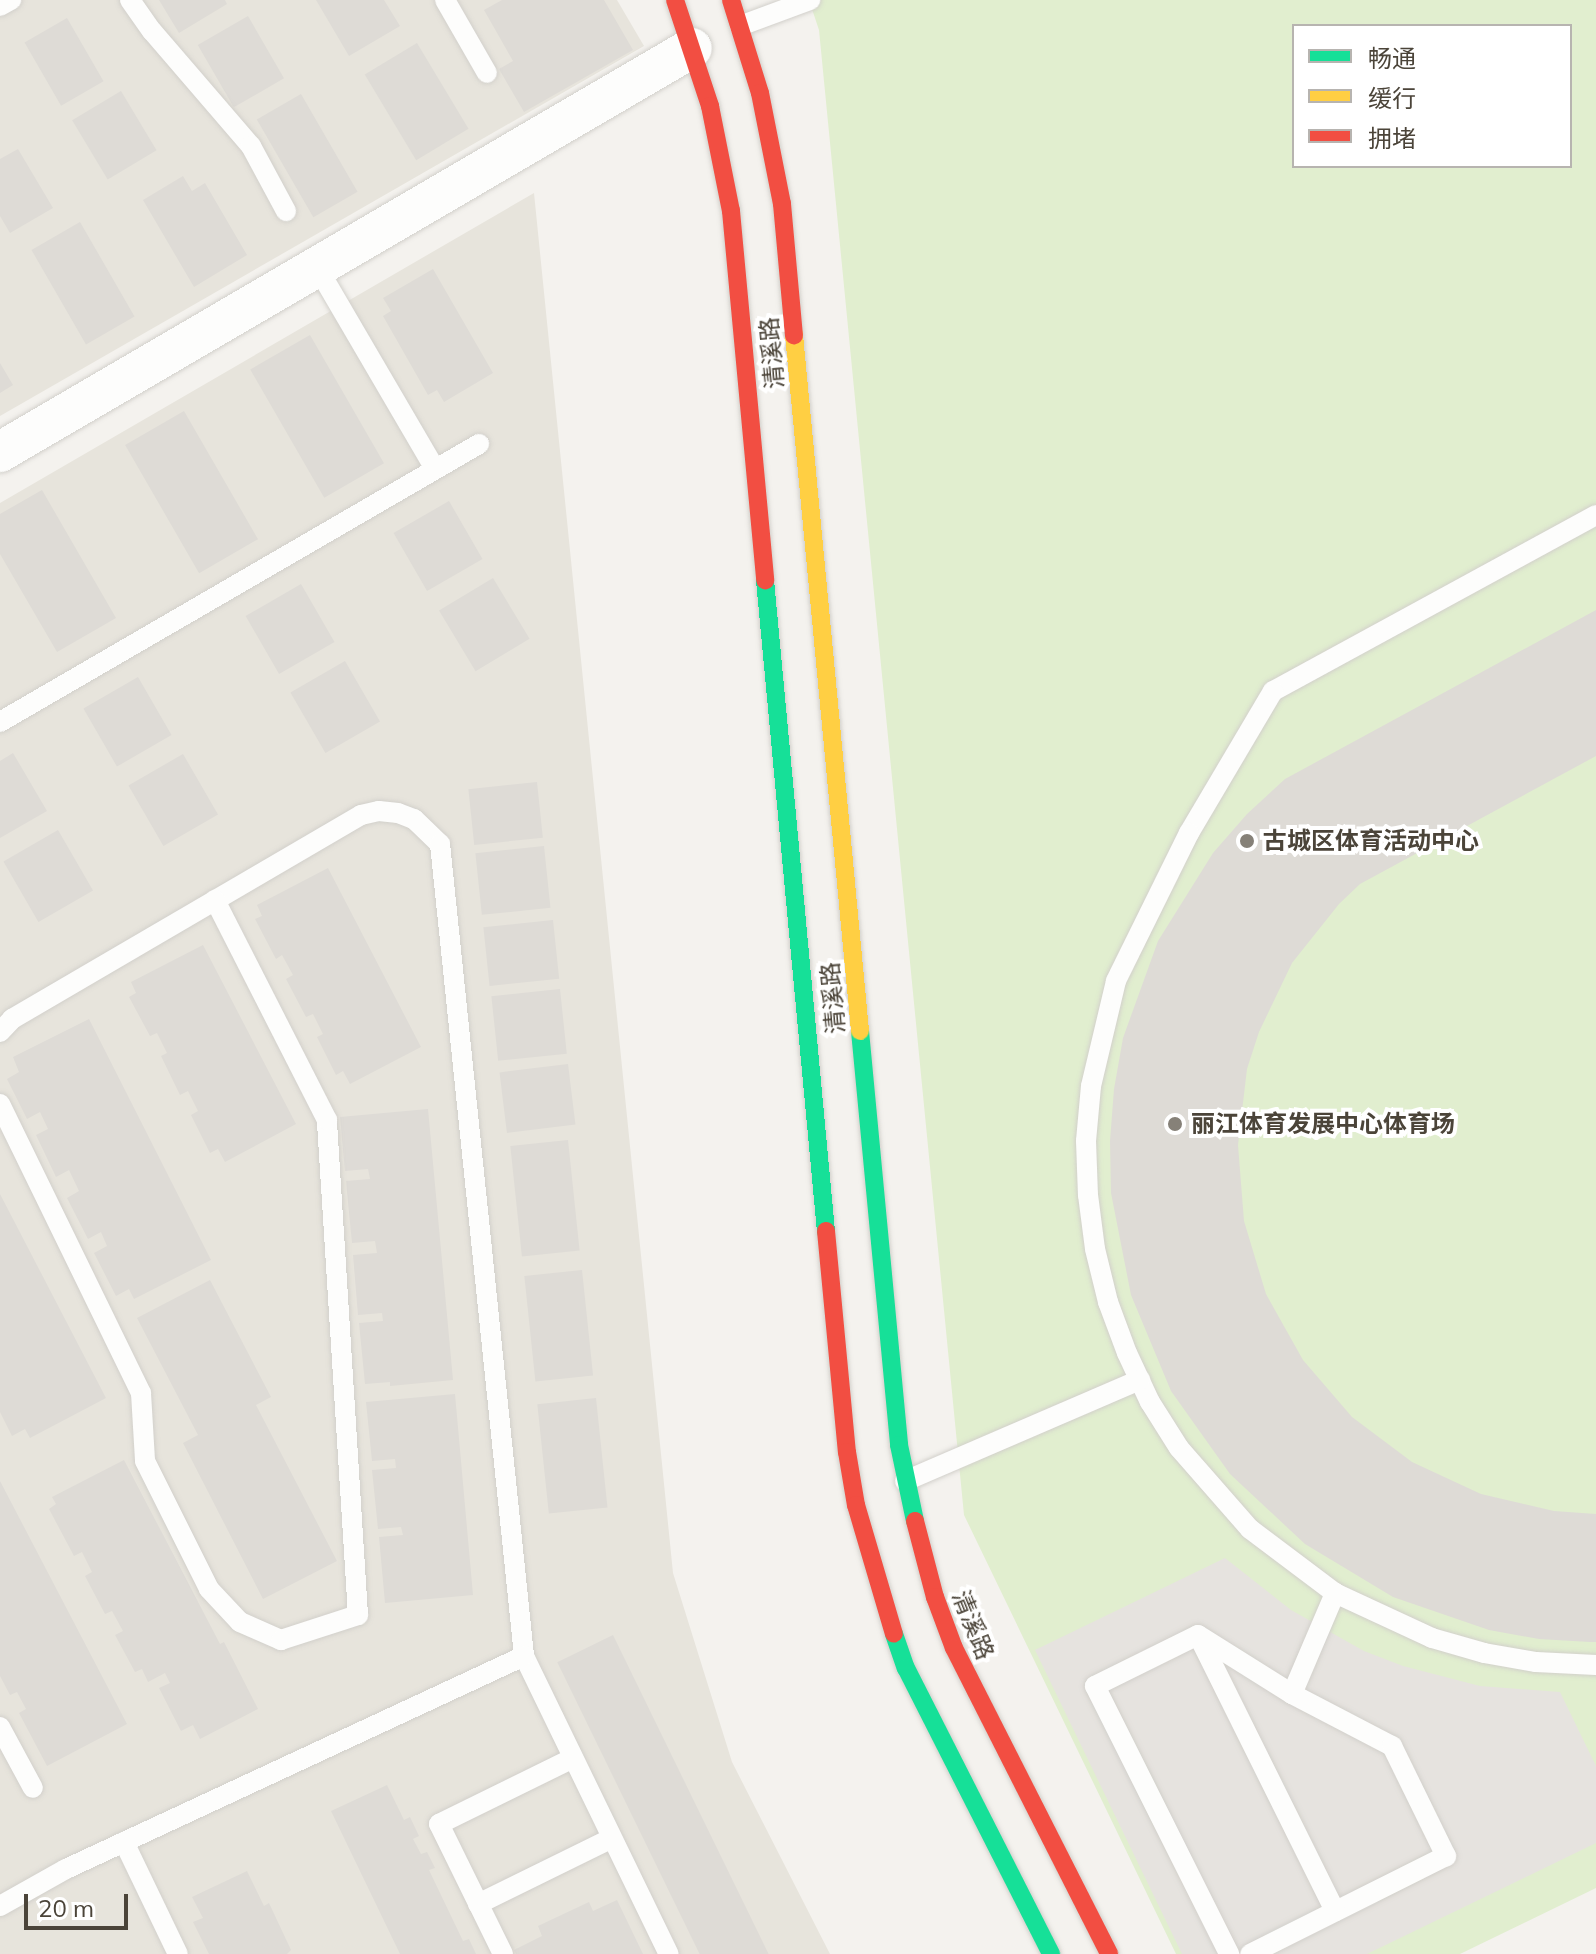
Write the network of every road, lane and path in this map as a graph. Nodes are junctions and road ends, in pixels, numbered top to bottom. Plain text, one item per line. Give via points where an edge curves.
1 (11, 0) edge
2 (130, 0) edge
3 (445, 0) edge
4 (675, 0) edge
5 (731, 0) edge
6 (810, 0) edge
7 (0, 6) edge
8 (740, 26) junction
9 (692, 48) junction
10 (487, 73) dead end
11 (286, 211) dead end
12 (317, 267) junction
13 (479, 444) dead end
14 (0, 452) edge
15 (435, 469) junction
16 (1596, 515) edge
17 (0, 722) edge
18 (215, 900) junction
19 (0, 1032) edge
20 (0, 1104) edge
21 (1140, 1380) junction
22 (905, 1481) junction
23 (1335, 1593) junction
24 (1198, 1635) junction
25 (524, 1656) junction
26 (1596, 1665) edge
27 (1292, 1694) junction
28 (0, 1727) edge
29 (573, 1758) junction
30 (33, 1788) dead end
31 (612, 1838) junction
32 (124, 1842) junction
33 (478, 1904) junction
34 (0, 1906) edge
35 (1335, 1911) junction
36 (178, 1954) edge
37 (503, 1954) edge
38 (669, 1954) edge
39 (1051, 1954) edge
40 (1109, 1954) edge
41 (1229, 1954) edge
42 (1250, 1954) edge

1 - 7 lane
2 - 11 lane via 251,146
3 - 10 lane
4 - 9 street, 清溪路
5 - 8 street, 清溪路
6 - 8 lane
8 - 22 street, 清溪路 via 760,93 782,204
9 - 12 street
9 - 39 street, 清溪路 via 710,106 731,211 856,1505 906,1668
12 - 14 street
12 - 15 lane
13 - 15 lane
15 - 17 lane
16 - 21 lane via 1273,691 1189,833 1116,981 1091,1086 1086,1141 1095,1249 1108,1302
18 - 19 lane via 12,1019
18 - 20 lane via 327,1120 358,1615 281,1640 240,1622 209,1589 145,1461 141,1393
18 - 25 lane via 361,815 398,813 422,825 440,844
21 - 22 lane
21 - 23 lane via 1179,1448 1212,1490 1250,1529
22 - 40 street, 清溪路 via 954,1648
23 - 26 lane via 1420,1633 1484,1653
23 - 27 lane
24 - 27 lane
24 - 35 lane
24 - 41 lane via 1095,1686
25 - 29 lane
25 - 32 lane
27 - 35 lane via 1392,1746 1446,1856
28 - 30 lane
29 - 31 lane
29 - 33 lane via 439,1824
31 - 33 lane
31 - 38 lane
32 - 34 lane
32 - 36 lane
33 - 37 lane
35 - 42 lane

